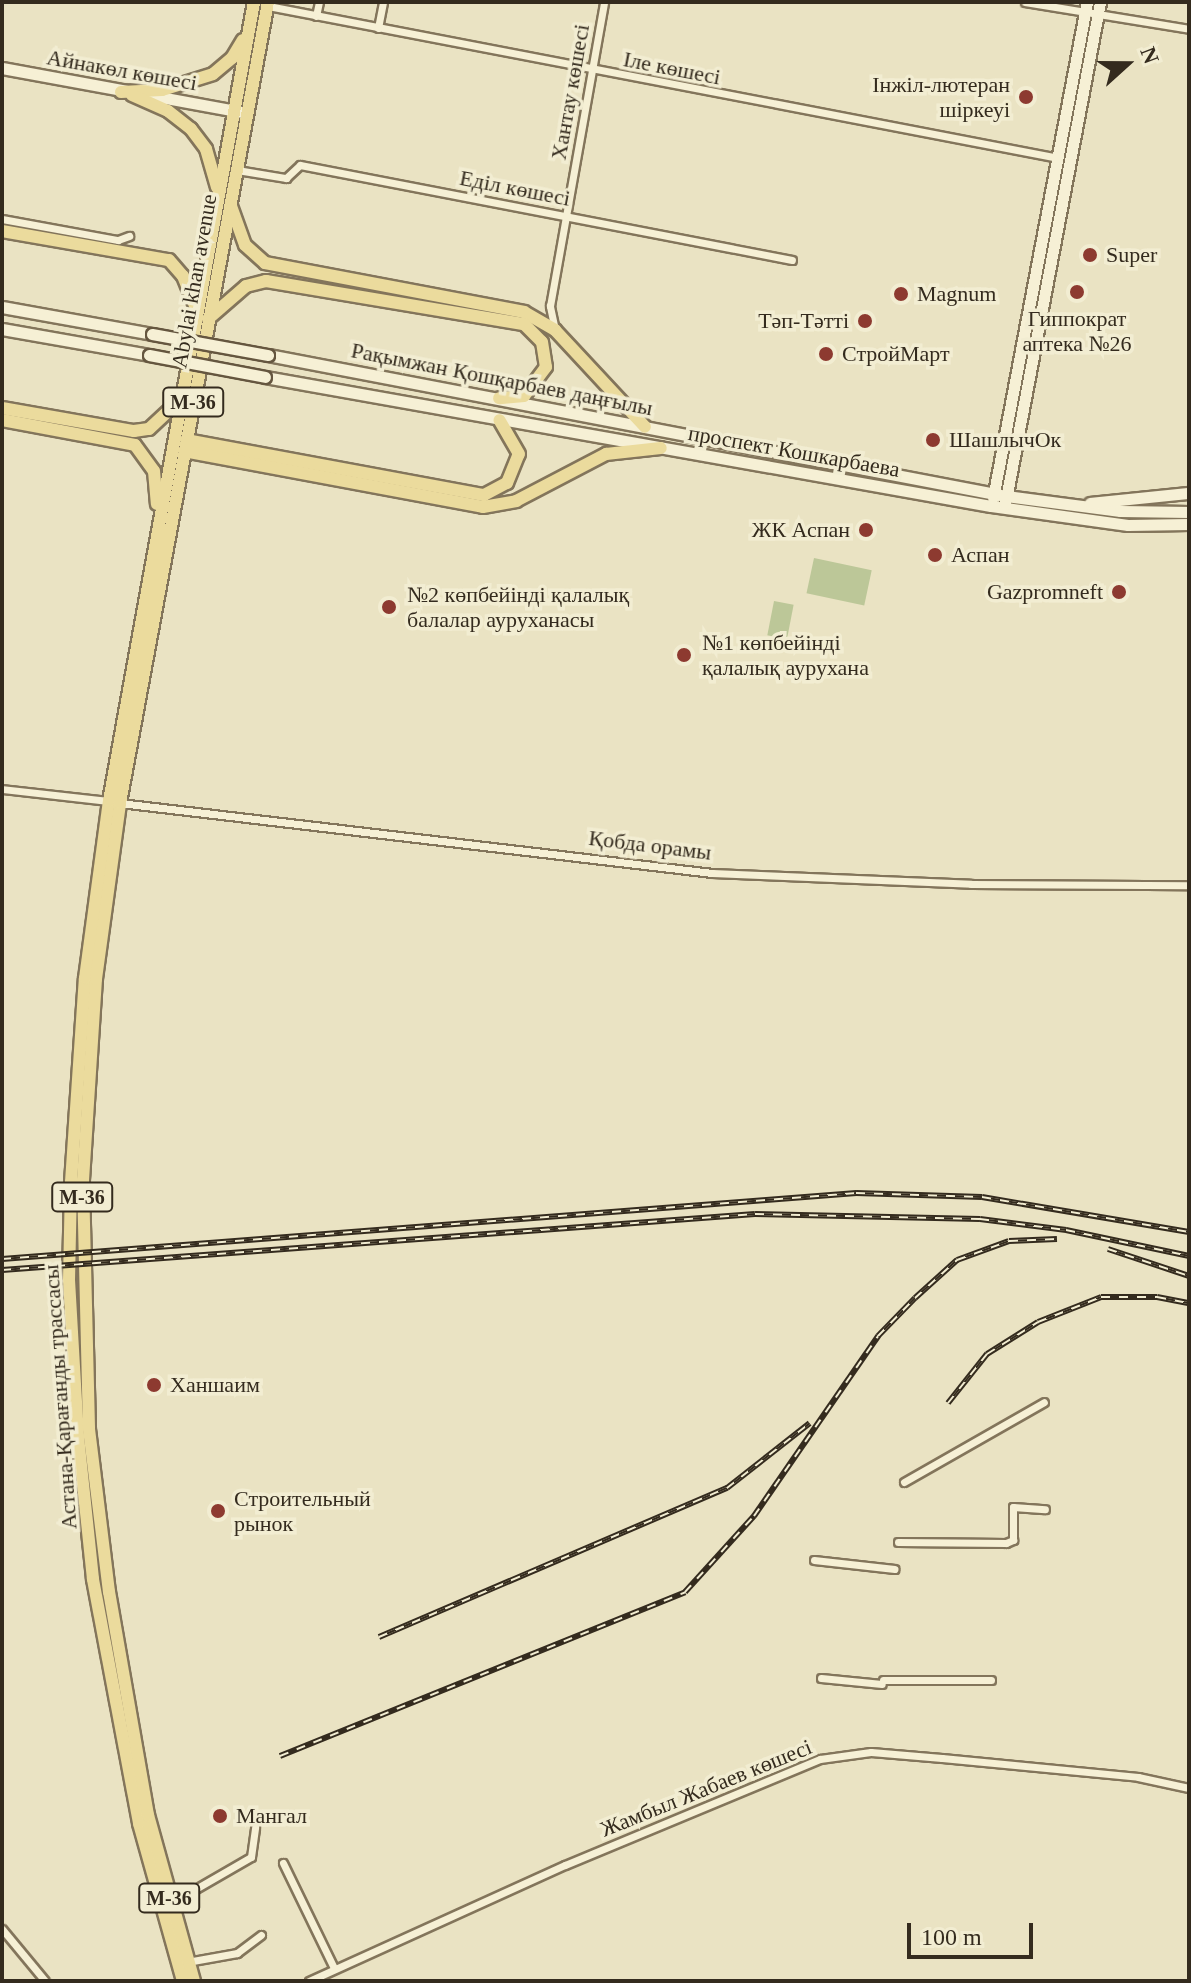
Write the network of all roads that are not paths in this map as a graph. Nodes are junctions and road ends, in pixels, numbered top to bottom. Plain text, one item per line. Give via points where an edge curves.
1 (254, 2) edge
2 (319, 2) edge
3 (383, 2) edge
4 (604, 2) edge
5 (1025, 2) edge
6 (268, 4) edge
7 (1093, 7) edge
8 (316, 16) junction
9 (249, 26) junction
10 (378, 28) junction
11 (1189, 29) edge
12 (2, 68) edge
13 (592, 71) junction
14 (121, 92) junction
15 (240, 112) junction
16 (1064, 159) junction
17 (235, 170) junction
18 (224, 197) junction
19 (566, 217) junction
20 (2, 219) edge
21 (2, 231) edge
22 (129, 236) dead end
23 (792, 260) dead end
24 (2, 307) edge
25 (203, 316) junction
26 (2, 329) edge
27 (555, 330) junction
28 (185, 384) junction
29 (499, 398) junction
30 (2, 408) edge
31 (2, 420) edge
32 (499, 420) junction
33 (645, 427) junction
34 (542, 428) joint
35 (185, 446) junction
36 (661, 448) junction
37 (1189, 493) edge
38 (999, 501) junction
39 (1079, 506) junction
40 (1189, 512) edge
41 (159, 517) junction
42 (1189, 524) edge
43 (2, 789) edge
44 (114, 802) junction
45 (1189, 885) edge
46 (1044, 1402) dead end
47 (904, 1482) dead end
48 (1045, 1509) dead end
49 (898, 1542) dead end
50 (814, 1560) dead end
51 (894, 1569) dead end
52 (821, 1678) dead end
53 (991, 1680) dead end
54 (1189, 1788) edge
55 (255, 1827) dead end
56 (283, 1863) dead end
57 (168, 1895) junction
58 (2, 1929) edge
59 (261, 1935) dead end
60 (182, 1962) junction
61 (334, 1968) junction
62 (315, 1980) edge
63 (45, 1981) edge
64 (175, 1981) edge
65 (183, 1981) edge
66 (194, 1981) edge

1 - 9 main road, Abylai khan avenue / M-36
2 - 8 street
3 - 10 street
4 - 13 street, Хантау көшесі
5 - 7 street
6 - 8 street, Іле көшесі
6 - 15 main road, Abylai khan avenue / M-36
7 - 11 street
7 - 16 main road
8 - 10 street, Іле көшесі
9 - 14 main road via 232,58 213,74 162,90
9 - 15 main road, Abylai khan avenue / M-36
10 - 13 street, Іле көшесі
12 - 14 main road, Айнакөл көшесі
13 - 16 street, Іле көшесі
13 - 19 street, Хантау көшесі
14 - 15 main road, Айнакөл көшесі
14 - 18 main road via 157,105 191,129 206,149
15 - 17 main road, Abylai khan avenue / M-36
15 - 18 main road, Abylai khan avenue / M-36
16 - 38 main road
17 - 18 main road, Abylai khan avenue / M-36
17 - 19 street, Еділ көшесі via 286,178 300,165
18 - 25 main road, Abylai khan avenue / M-36
18 - 27 main road via 245,245 265,263 524,312
19 - 23 street, Еділ көшесі
19 - 27 street, Хантау көшесі via 550,306
20 - 22 street via 118,240
21 - 25 main road via 169,260
24 - 29 main road, Рақымжан Қошқарбаев даңғылы, bridge
25 - 28 main road, Abylai khan avenue / M-36
25 - 29 main road via 246,286 266,281 524,324 542,342 546,367 524,396
25 - 35 main road, Abylai khan avenue / M-36
26 - 32 main road, Рақымжан Қошқарбаев даңғылы, bridge
27 - 33 main road
28 - 30 main road via 170,414 149,429
28 - 41 main road, Abylai khan avenue / M-36
29 - 33 main road, Рақымжан Қошқарбаев даңғылы
31 - 41 main road via 135,445 154,471
32 - 34 main road, Рақымжан Қошқарбаев даңғылы
32 - 35 main road via 519,454 507,483 484,495
33 - 38 main road, Рақымжан Қошқарбаев даңғылы
34 - 36 main road, проспект Кошкарбаева
35 - 36 main road via 483,507 516,501 606,454
35 - 44 main road, Abylai khan avenue / M-36
36 - 38 main road, проспект Кошкарбаева
37 - 39 main road
38 - 39 main road, Рақымжан Қошқарбаев даңғылы
38 - 42 main road, Рақымжан Қошқарбаев даңғылы via 1128,525
39 - 40 main road, Рақымжан Қошқарбаев даңғылы
41 - 44 main road, Abylai khan avenue / M-36
43 - 44 street, Қобда орамы
44 - 45 street, Қобда орамы via 712,873 971,884
44 - 57 main road, Астана-Қарағанды трассасы / M-36 via 86,1091 82,1278 89,1428 109,1592 145,1803
44 - 60 main road, Астана-Қарағанды трассасы / M-36 via 85,978 71,1182 69,1280 77,1421 93,1579 128,1772
46 - 47 street
48 - 49 street via 1013,1507 1013,1540 1006,1543
50 - 51 street
52 - 53 street
54 - 61 street, Жамбыл Жабаев көшесі via 1138,1777 871,1752 820,1759
55 - 57 street via 251,1857 192,1891
56 - 61 street
57 - 60 main road, Астана-Қарағанды трассасы / M-36
58 - 63 street
59 - 60 street via 237,1953
60 - 64 main road
60 - 65 main road, Астана-Қарағанды трассасы / M-36
60 - 66 main road, Астана-Қарағанды трассасы / M-36
61 - 62 street, Жамбыл Жабаев көшесі

